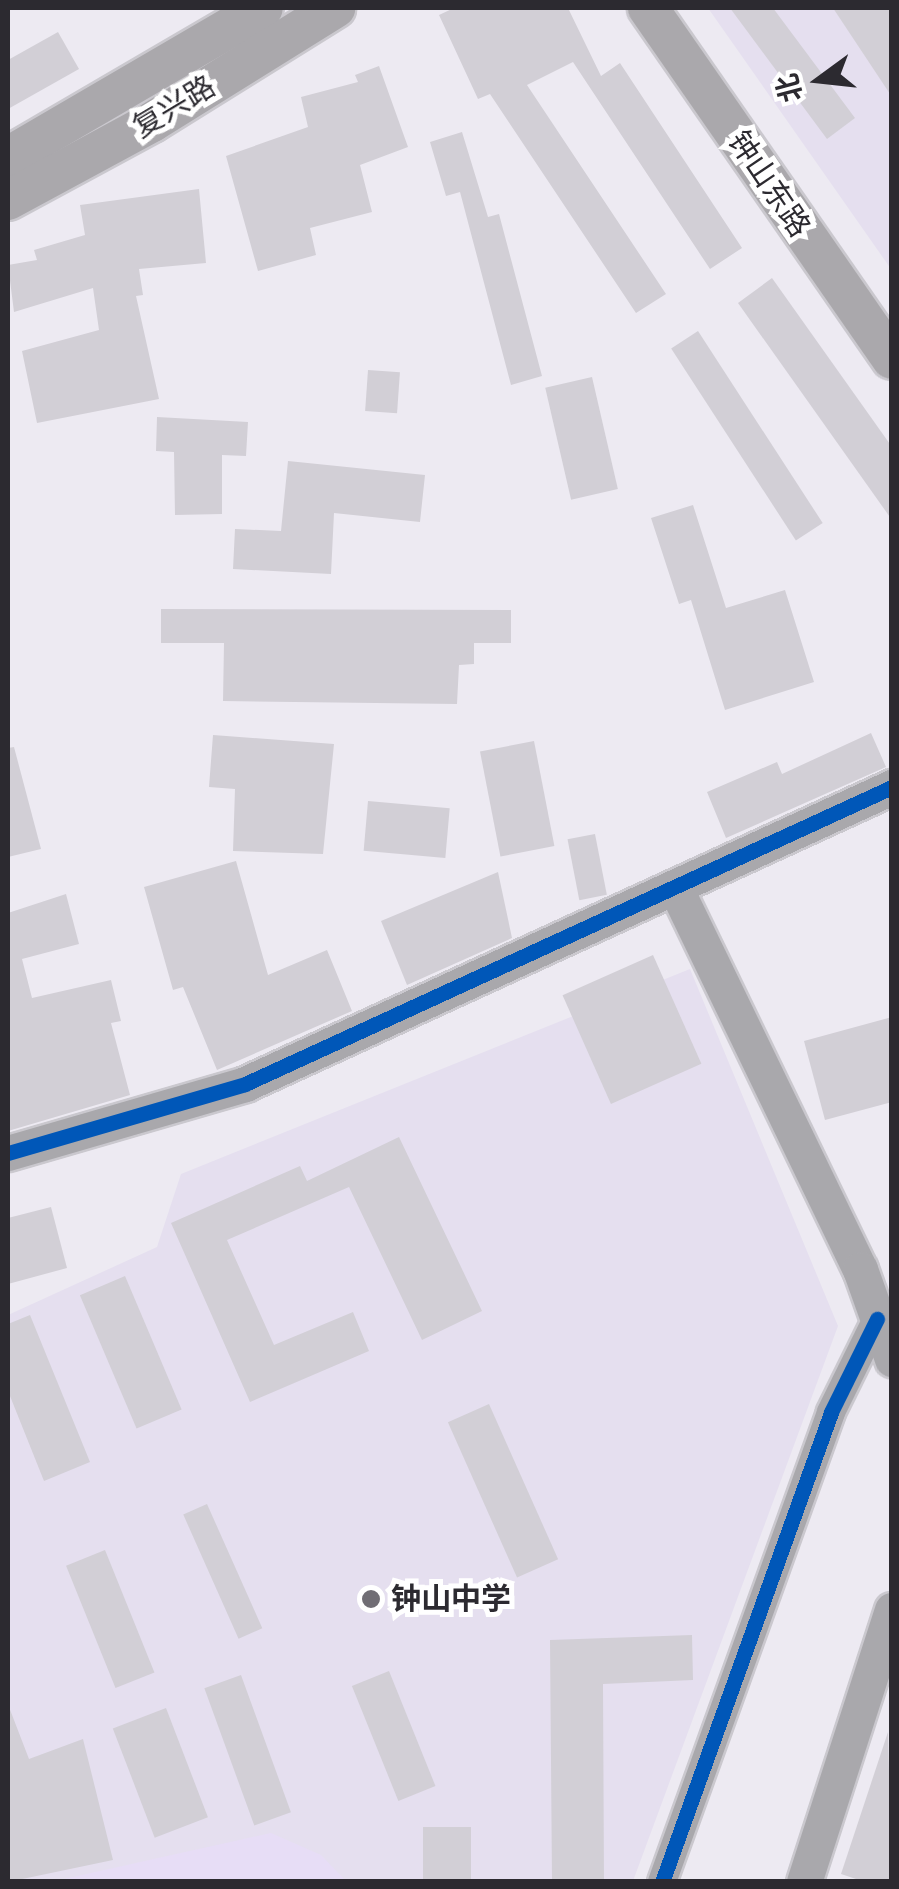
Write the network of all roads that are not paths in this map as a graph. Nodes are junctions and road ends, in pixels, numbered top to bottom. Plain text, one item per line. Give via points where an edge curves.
1 (262, 8) edge
2 (336, 8) edge
3 (648, 8) edge
4 (676, 8) edge
5 (8, 157) edge
6 (8, 200) edge
7 (892, 322) edge
8 (892, 360) edge
9 (892, 787) edge
10 (675, 886) junction
11 (8, 1153) edge
12 (877, 1320) junction
13 (892, 1359) edge
14 (892, 1610) edge
15 (662, 1882) edge
16 (804, 1882) edge

1 - 5 main road, 复兴路
2 - 6 main road, 复兴路 via 152,122
3 - 8 main road, 钟山东路
4 - 7 main road, 钟山东路
9 - 10 street
10 - 11 street via 245,1084
10 - 12 street via 860,1269
12 - 13 street
12 - 15 street via 831,1412
14 - 16 street

